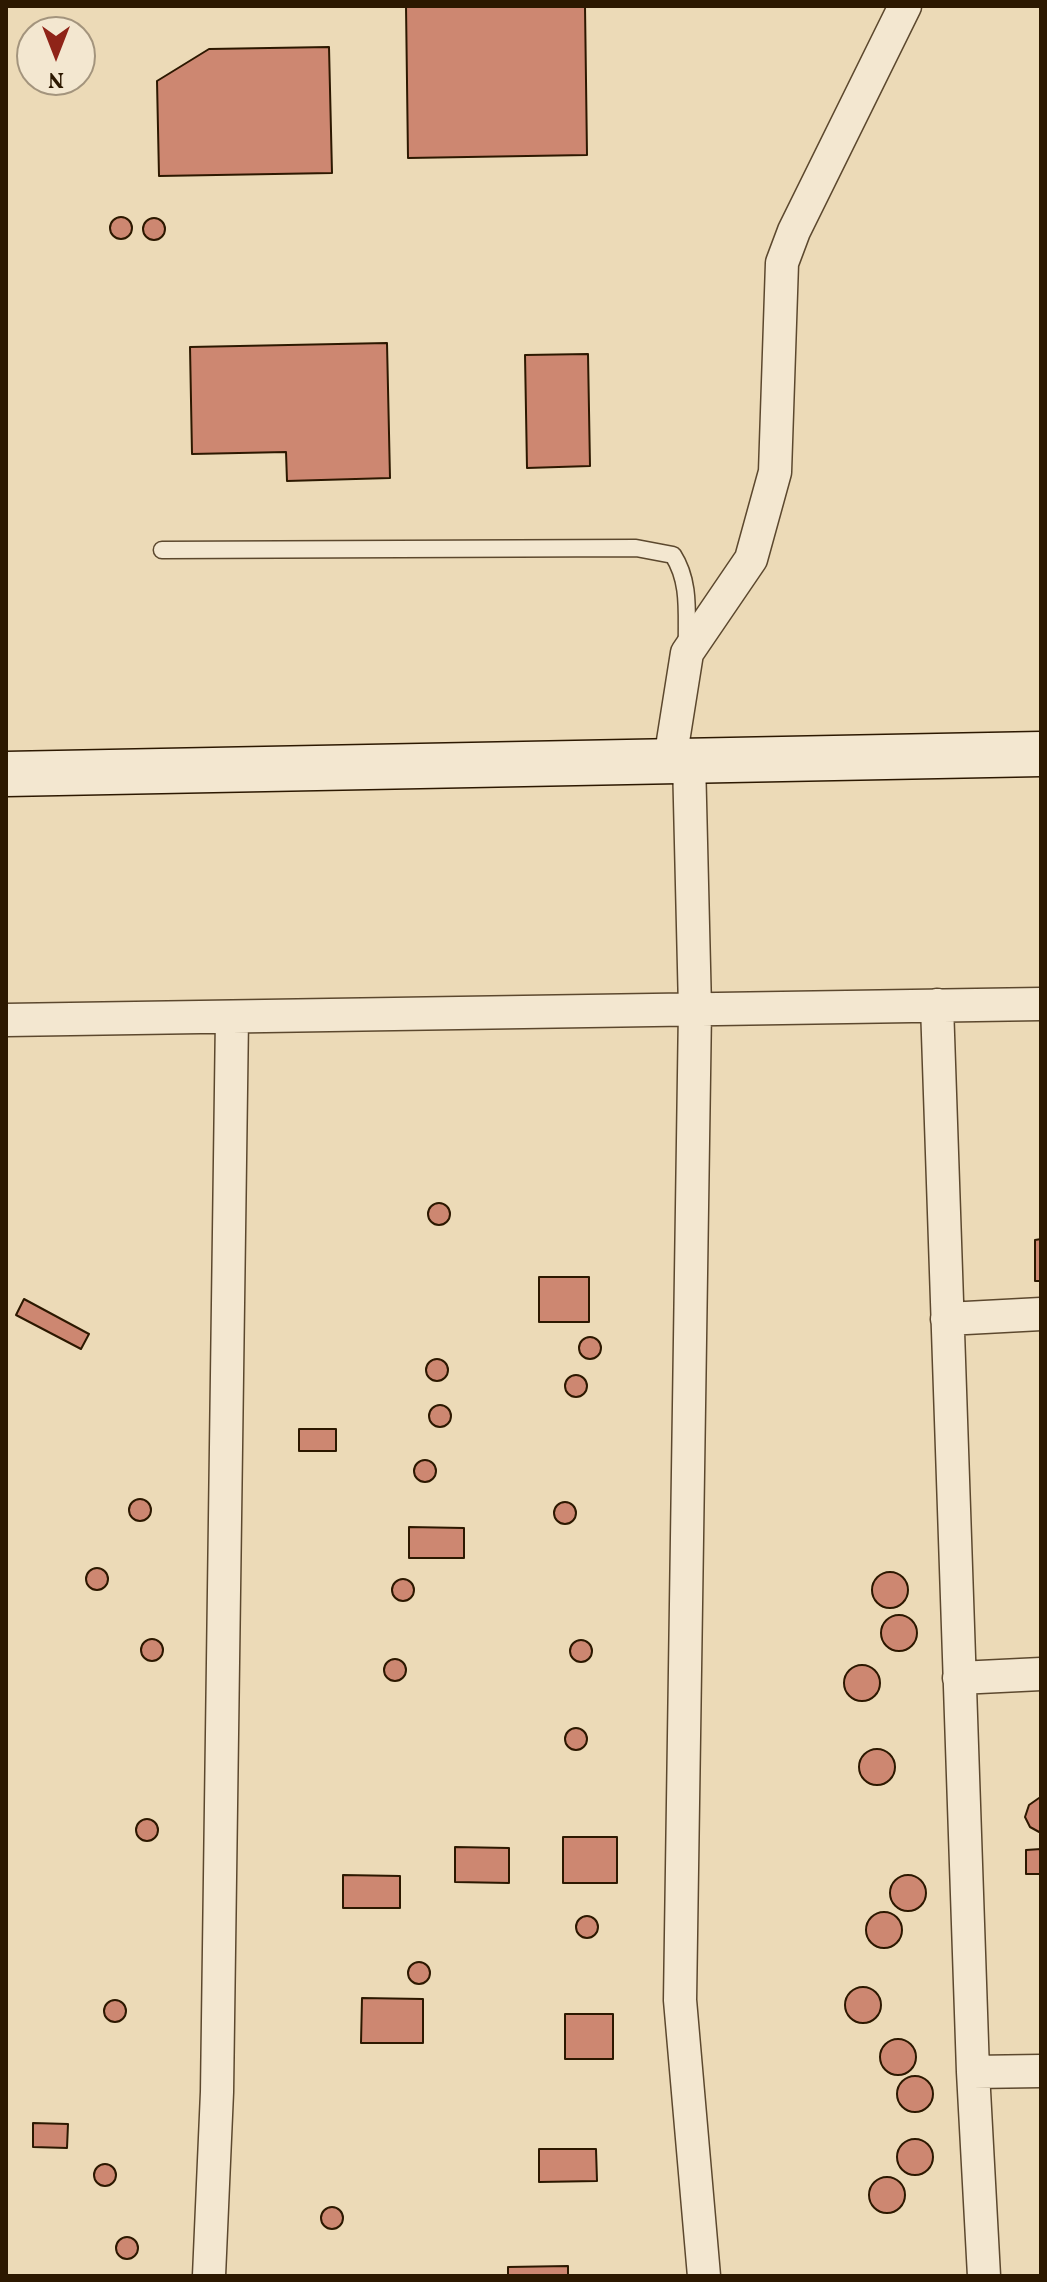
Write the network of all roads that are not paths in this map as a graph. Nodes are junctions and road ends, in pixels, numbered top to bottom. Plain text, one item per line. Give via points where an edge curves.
1 (905, 6) edge
2 (162, 550) dead end
3 (687, 653) junction
4 (1041, 754) edge
5 (680, 760) junction
6 (6, 774) edge
7 (1041, 1004) edge
8 (937, 1005) junction
9 (695, 1009) junction
10 (232, 1017) junction
11 (6, 1020) edge
12 (1041, 1314) edge
13 (947, 1319) junction
14 (1041, 1674) edge
15 (959, 1678) junction
16 (1041, 2071) edge
17 (973, 2072) junction
18 (209, 2276) edge
19 (704, 2276) edge
20 (984, 2276) edge

1 - 3 street via 782,263 775,472 751,559
2 - 3 lane via 636,548 673,555 686,586
3 - 5 street
4 - 5 main road
5 - 6 main road
5 - 9 street
7 - 8 street
8 - 9 street
8 - 13 street
9 - 10 street
9 - 19 street via 680,2000
10 - 11 street
10 - 18 street via 217,2092
12 - 13 street
13 - 15 street
14 - 15 street
15 - 17 street
16 - 17 street
17 - 20 street

